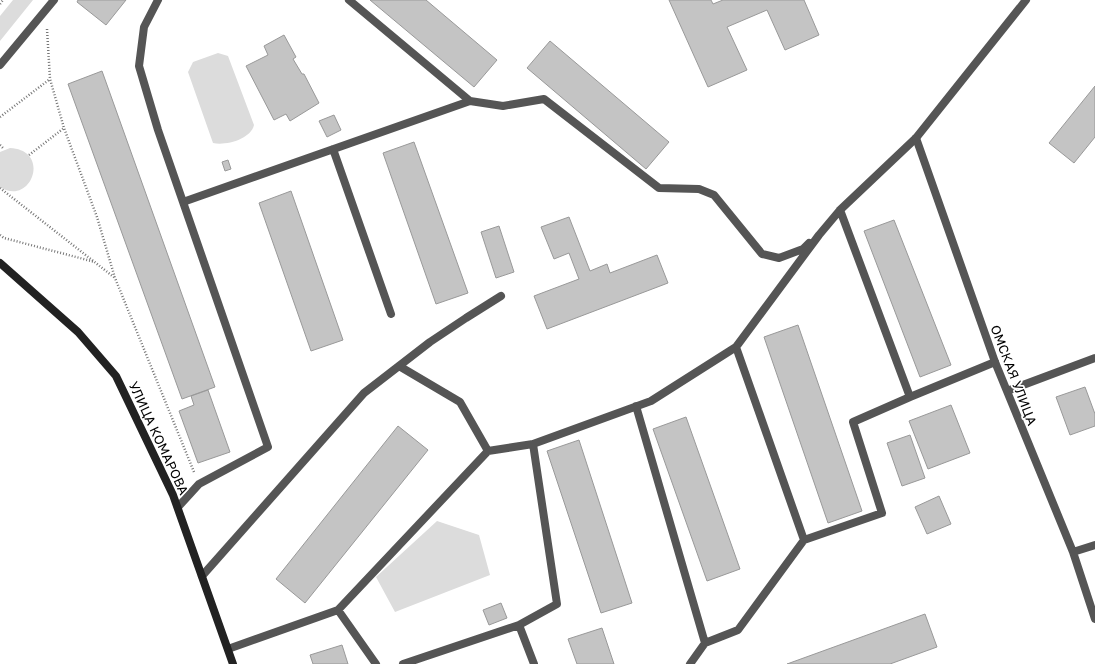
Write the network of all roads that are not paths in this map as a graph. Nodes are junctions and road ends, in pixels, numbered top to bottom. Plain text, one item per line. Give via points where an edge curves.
1 (54, 0) edge
2 (158, 0) edge
3 (349, 0) edge
4 (1025, 1) edge
5 (0, 65) edge
6 (470, 101) junction
7 (916, 138) junction
8 (333, 149) junction
9 (183, 202) junction
10 (840, 210) junction
11 (819, 235) junction
12 (0, 263) edge
13 (502, 296) dead end
14 (391, 314) dead end
15 (736, 347) junction
16 (1095, 358) edge
17 (995, 362) junction
18 (399, 366) junction
19 (1007, 391) junction
20 (910, 397) junction
21 (636, 406) junction
22 (533, 444) junction
23 (488, 451) junction
24 (178, 508) junction
25 (804, 540) junction
26 (1095, 545) edge
27 (1073, 552) junction
28 (202, 576) junction
29 (338, 610) junction
30 (1095, 619) edge
31 (519, 625) junction
32 (705, 643) junction
33 (228, 649) junction
34 (233, 664) edge
35 (376, 664) edge
36 (403, 664) edge
37 (534, 664) edge
38 (690, 664) edge

1 - 5 street
2 - 9 street via 144,27 139,66
3 - 6 street
4 - 7 street
6 - 8 street
6 - 11 street via 503,106 544,99 659,188 699,190 714,195 762,254 779,258 803,249
7 - 10 street
7 - 17 street, ОМСКАЯ УЛИЦА
8 - 9 street
8 - 14 street
9 - 24 street via 268,446 199,484
10 - 11 street
10 - 20 street
11 - 15 street
12 - 24 main road, УЛИЦА КОМАРОВА via 78,332 116,376
13 - 18 street via 466,318
15 - 21 street
15 - 25 street
16 - 19 street
17 - 19 street, ОМСКАЯ УЛИЦА
17 - 20 street
18 - 23 street via 460,402
18 - 28 street via 364,393
19 - 27 street, ОМСКАЯ УЛИЦА
20 - 25 street via 853,422 882,513
21 - 22 street
21 - 32 street
22 - 23 street
22 - 31 street via 557,604
23 - 29 street
24 - 28 main road, УЛИЦА КОМАРОВА
25 - 32 street via 738,630
26 - 27 street
27 - 30 street, ОМСКАЯ УЛИЦА
28 - 33 main road, УЛИЦА КОМАРОВА
29 - 33 street
29 - 35 street
31 - 36 street
31 - 37 street
32 - 38 street
33 - 34 main road, УЛИЦА КОМАРОВА

